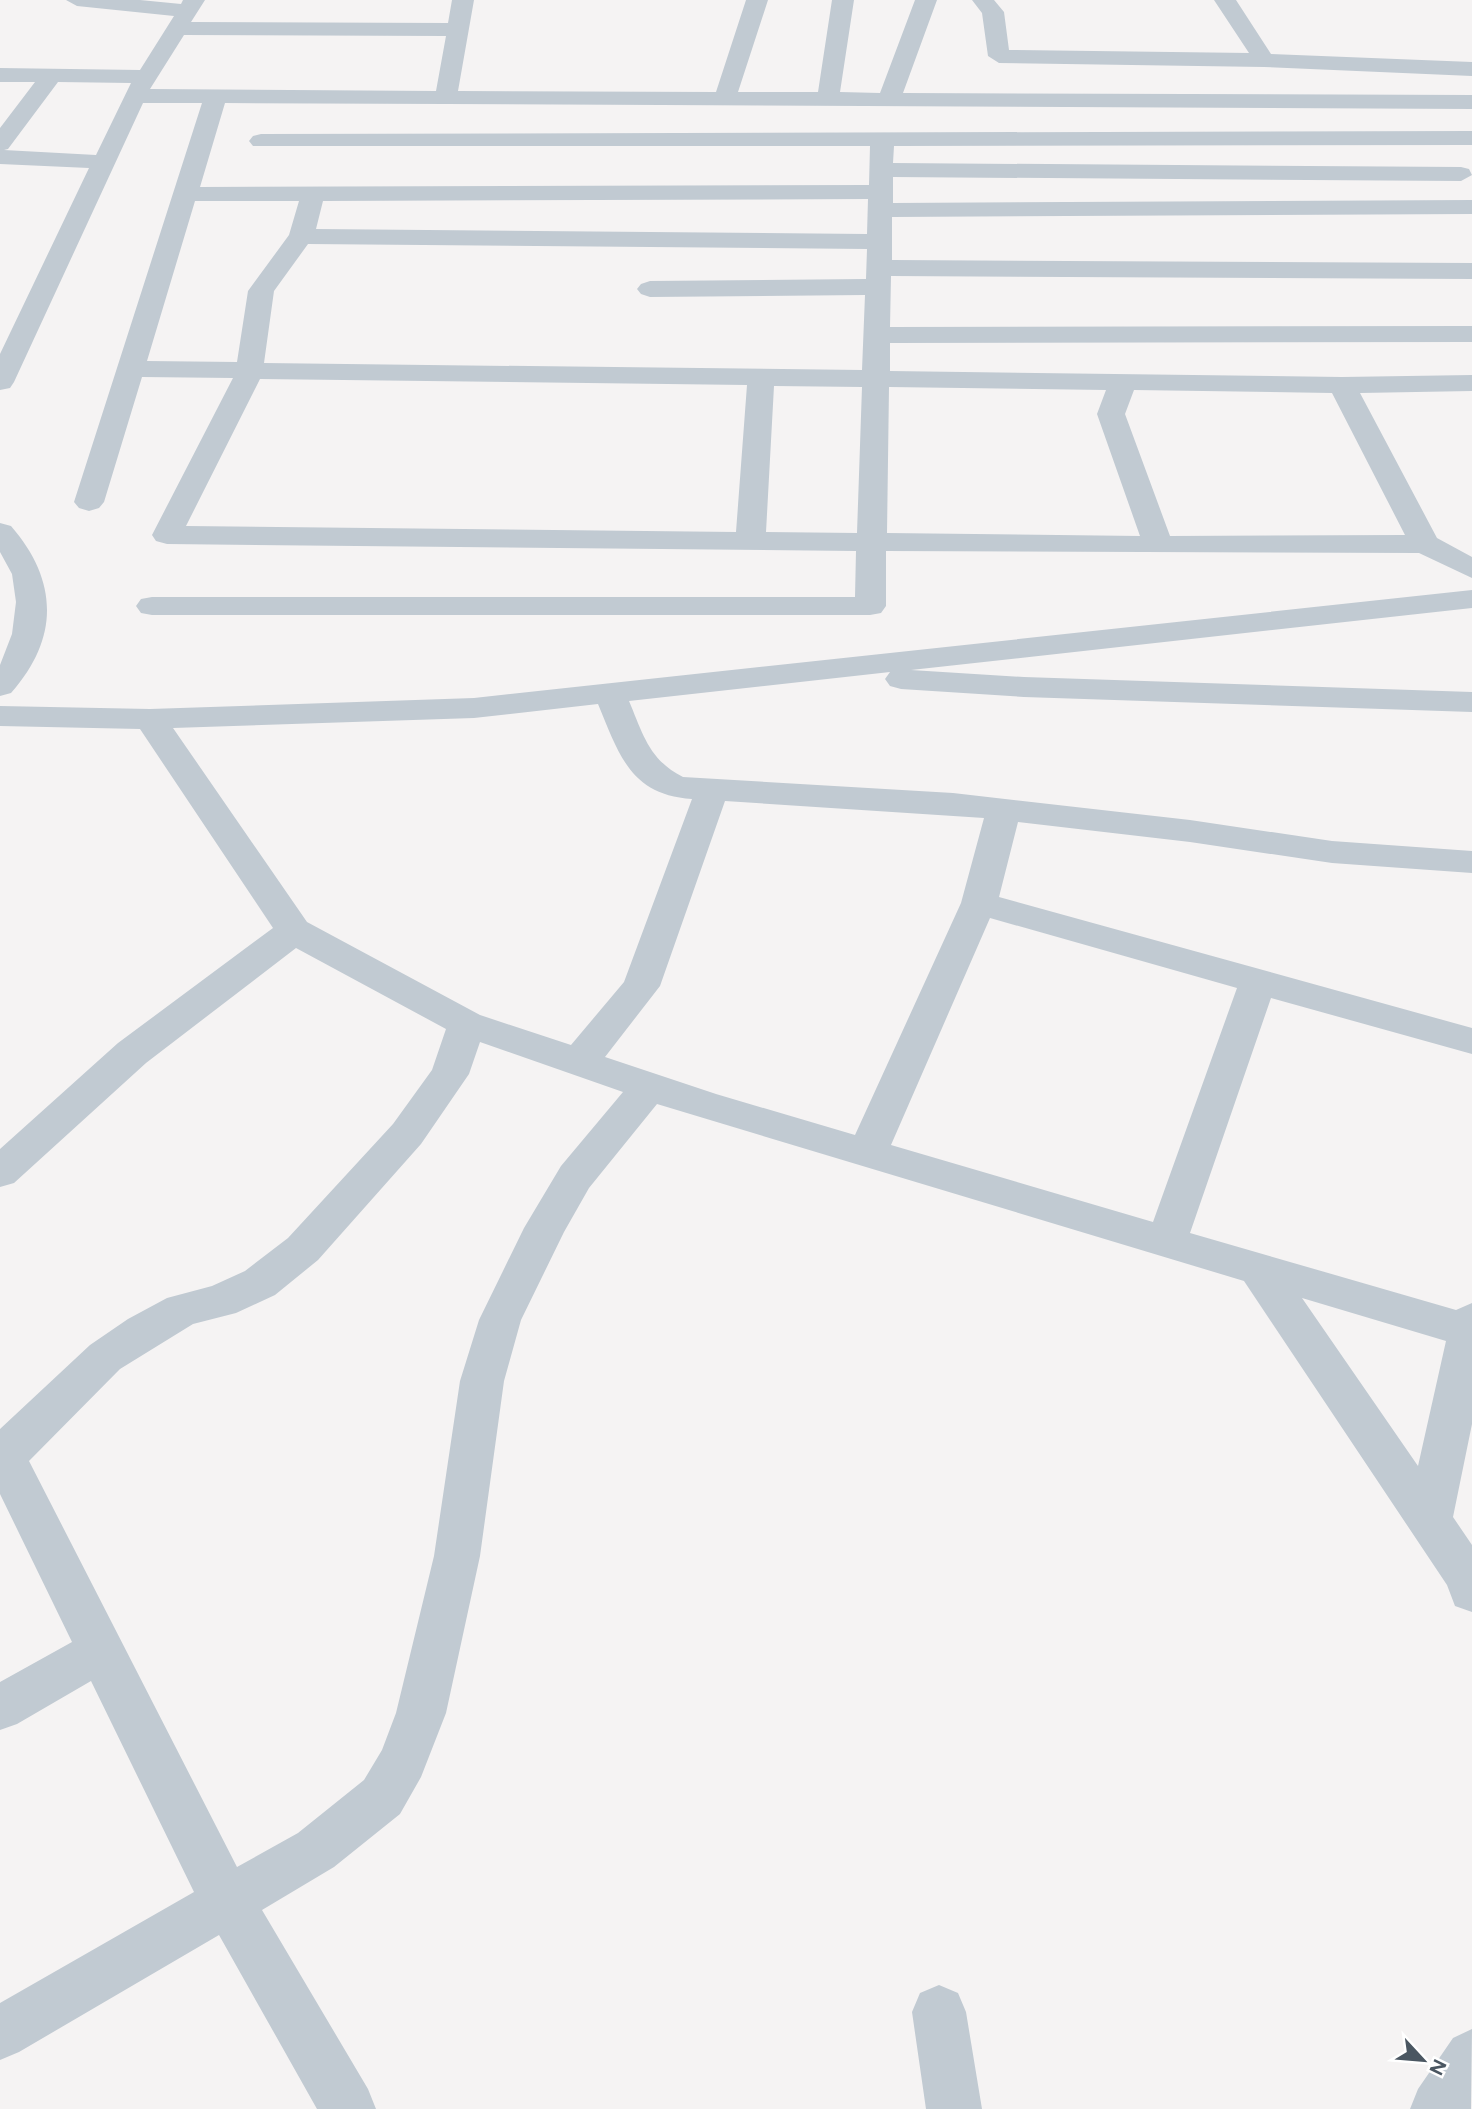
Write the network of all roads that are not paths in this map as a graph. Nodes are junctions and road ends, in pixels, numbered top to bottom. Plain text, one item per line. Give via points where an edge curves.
1 (77, 0) edge
2 (84, 0) edge
3 (463, 0) edge
4 (757, 0) edge
5 (843, 0) edge
6 (926, 0) edge
7 (983, 0) edge
8 (1225, 0) edge
9 (186, 13) edge
10 (457, 30) junction
11 (1264, 60) junction
12 (1472, 69) edge
13 (0, 75) edge
14 (51, 76) junction
15 (140, 87) junction
16 (216, 96) junction
17 (446, 97) junction
18 (724, 98) junction
19 (828, 98) junction
20 (890, 99) junction
21 (1472, 102) edge
22 (1447, 138) junction
23 (1472, 138) edge
24 (882, 139) junction
25 (261, 141) dead end
26 (0, 144) edge
27 (0, 158) edge
28 (102, 162) junction
29 (1461, 174) junction
30 (881, 191) junction
31 (187, 194) junction
32 (313, 194) junction
33 (1472, 205) edge
34 (301, 236) junction
35 (879, 266) junction
36 (1472, 271) edge
37 (650, 289) dead end
38 (1472, 334) edge
39 (877, 335) junction
40 (131, 369) junction
41 (249, 373) junction
42 (1, 377) edge
43 (761, 379) junction
44 (876, 379) junction
45 (1123, 382) junction
46 (1472, 383) edge
47 (1342, 385) junction
48 (89, 502) dead end
49 (0, 532) edge
50 (750, 541) junction
51 (872, 542) junction
52 (1425, 544) junction
53 (1158, 545) junction
54 (1470, 566) edge
55 (1472, 599) edge
56 (152, 606) dead end
57 (799, 672) junction
58 (0, 687) edge
59 (609, 693) junction
60 (1472, 702) edge
61 (0, 716) edge
62 (150, 719) junction
63 (712, 790) junction
64 (1004, 810) junction
65 (1472, 862) edge
66 (979, 903) junction
67 (294, 931) junction
68 (1258, 981) junction
69 (467, 1024) junction
70 (1472, 1041) edge
71 (579, 1062) junction
72 (650, 1086) junction
73 (868, 1151) junction
74 (0, 1172) edge
75 (1166, 1242) junction
76 (1259, 1269) junction
77 (1471, 1328) edge
78 (2, 1455) edge
79 (1429, 1521) junction
80 (1472, 1591) edge
81 (101, 1650) junction
82 (0, 1708) edge
83 (229, 1901) junction
84 (939, 2012) dead end
85 (0, 2033) edge
86 (1472, 2057) edge
87 (348, 2109) edge
88 (954, 2109) edge
89 (1438, 2109) edge

1 - 2 street
2 - 9 street
3 - 10 street
4 - 18 street
5 - 19 street
6 - 20 street
7 - 11 street via 993,12 999,56
8 - 11 street
9 - 10 street
9 - 15 street
10 - 17 street
11 - 12 street
13 - 14 street
14 - 15 street
14 - 26 street
15 - 16 street
15 - 28 street
16 - 17 street
16 - 31 street
17 - 18 street
18 - 19 street
19 - 20 street
20 - 21 street
22 - 23 street
22 - 24 street
22 - 29 street
24 - 25 street
24 - 30 street
27 - 28 street
28 - 42 street
29 - 30 street
29 - 33 street
30 - 32 street
30 - 33 street
30 - 35 street
31 - 32 street
31 - 40 street
32 - 34 street
34 - 35 street
34 - 41 street via 261,291
35 - 36 street
35 - 37 street
35 - 39 street
38 - 39 street
39 - 44 street
40 - 41 street
40 - 48 street
41 - 43 street
41 - 50 street via 167,535
43 - 44 street
43 - 50 street
44 - 45 street
44 - 51 street
45 - 47 street
45 - 53 street via 1111,414
46 - 47 street
47 - 52 street
49 - 58 street via 27,575 31,608 26,643
50 - 51 street
51 - 53 street
51 - 56 street via 870,606
52 - 53 street
52 - 54 street
55 - 57 street
57 - 59 street
57 - 60 street via 1024,687
59 - 62 street via 474,708
59 - 63 street via 636,755 652,775 677,786
61 - 62 street
62 - 67 street
63 - 64 street
63 - 71 street via 641,986
64 - 65 street via 1332,852
64 - 66 street
66 - 68 street
66 - 73 street
67 - 69 street
67 - 74 street via 132,1054
68 - 70 street
68 - 75 street
69 - 71 street
69 - 78 street via 450,1074 436,1094 303,1249 260,1283 221,1301 183,1310 105,1357
71 - 72 street
72 - 73 street
72 - 83 street via 575,1177 500,1320 482,1381 454,1569 421,1713 403,1761 382,1797 316,1850
73 - 75 street
75 - 76 street
76 - 77 street
76 - 79 street
77 - 79 street
78 - 81 street
79 - 80 street via 1469,1579
81 - 82 street
81 - 83 street
83 - 85 street
83 - 87 street
84 - 88 street
86 - 89 street

